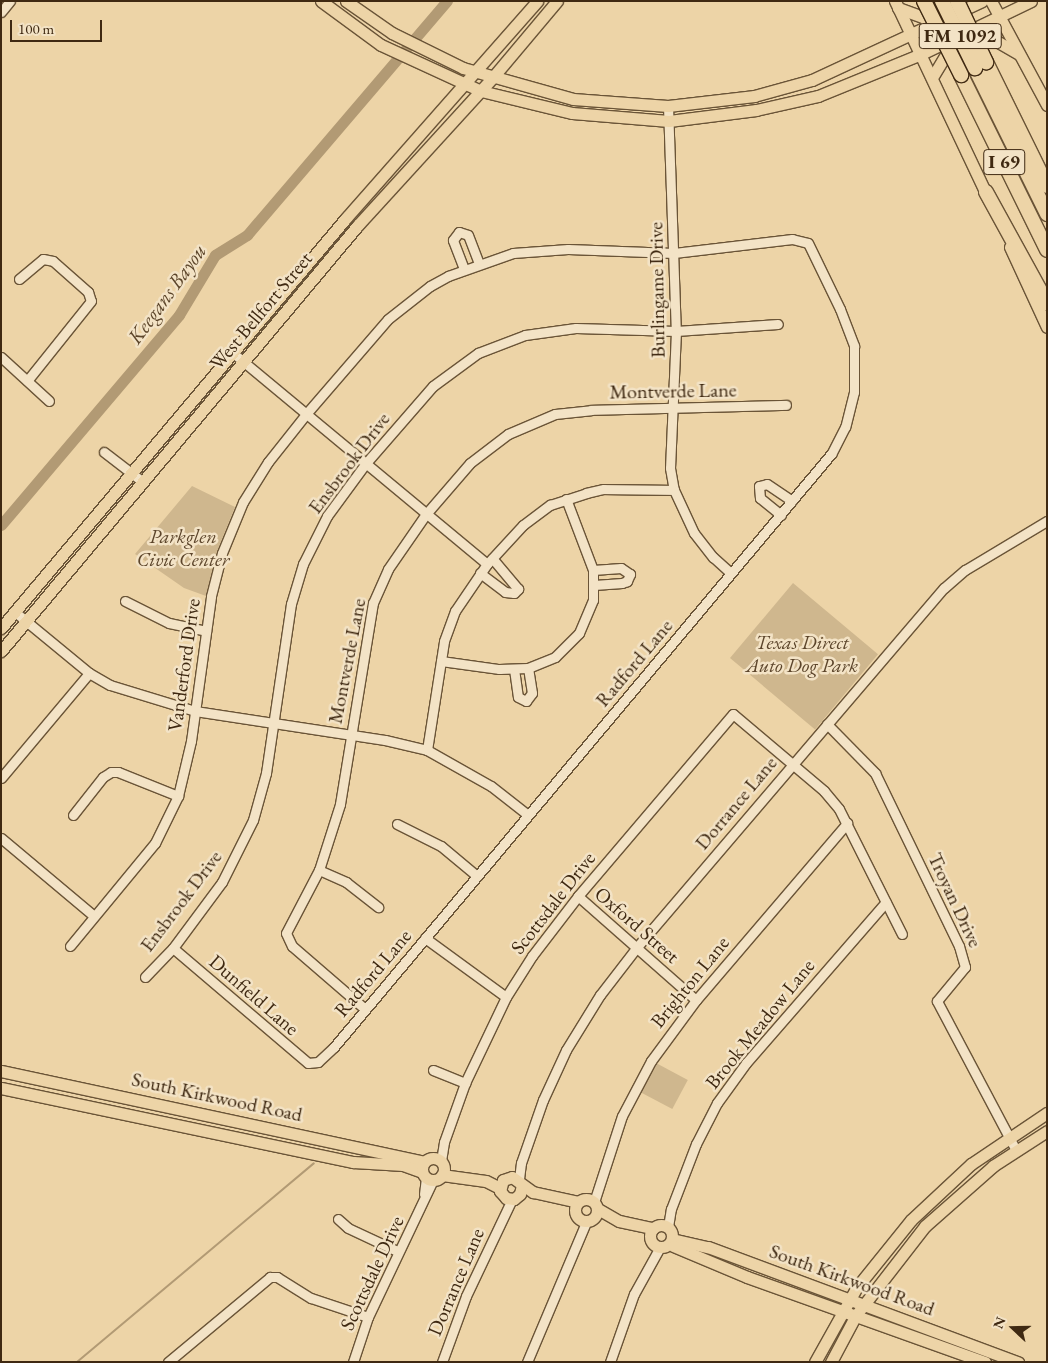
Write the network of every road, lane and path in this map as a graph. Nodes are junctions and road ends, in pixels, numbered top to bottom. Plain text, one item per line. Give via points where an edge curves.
1 (10, 1) edge
2 (346, 1) edge
3 (537, 1) edge
4 (557, 1) edge
5 (924, 1) edge
6 (942, 1) edge
7 (952, 1) edge
8 (957, 1) edge
9 (982, 1) edge
10 (991, 1) edge
11 (1031, 1) edge
12 (324, 2) edge
13 (897, 4) edge
14 (1, 12) edge
15 (999, 18) junction
16 (911, 36) junction
17 (921, 54) junction
18 (1020, 55) junction
19 (981, 65) junction
20 (476, 72) junction
21 (933, 76) junction
22 (493, 77) junction
23 (465, 85) junction
24 (481, 91) junction
25 (754, 96) junction
26 (598, 102) junction
27 (1047, 105) edge
28 (668, 106) junction
29 (756, 110) junction
30 (596, 116) junction
31 (669, 121) junction
32 (407, 150) junction
33 (418, 159) junction
34 (1047, 186) edge
35 (986, 192) junction
36 (1047, 214) edge
37 (808, 243) joint
38 (1047, 250) edge
39 (674, 254) junction
40 (313, 257) junction
41 (478, 263) junction
42 (324, 265) junction
43 (464, 269) junction
44 (20, 279) dead end
45 (1047, 302) edge
46 (778, 324) dead end
47 (1047, 327) edge
48 (676, 331) junction
49 (233, 353) junction
50 (1, 357) edge
51 (244, 361) junction
52 (27, 381) junction
53 (49, 401) dead end
54 (786, 405) dead end
55 (673, 410) junction
56 (306, 414) junction
57 (104, 452) dead end
58 (366, 463) junction
59 (132, 474) junction
60 (143, 482) junction
61 (674, 490) junction
62 (566, 499) junction
63 (792, 502) junction
64 (426, 514) junction
65 (780, 515) junction
66 (1047, 521) edge
67 (490, 561) junction
68 (593, 570) junction
69 (731, 572) junction
70 (480, 573) junction
71 (594, 585) junction
72 (125, 600) dead end
73 (15, 612) junction
74 (26, 621) junction
75 (1, 628) edge
76 (206, 631) junction
77 (1, 651) edge
78 (441, 661) junction
79 (528, 668) junction
80 (514, 669) junction
81 (89, 673) junction
82 (195, 711) junction
83 (272, 722) junction
84 (827, 724) junction
85 (351, 734) junction
86 (427, 750) junction
87 (792, 765) junction
88 (1, 778) edge
89 (178, 796) junction
90 (73, 815) dead end
91 (528, 815) junction
92 (397, 824) dead end
93 (847, 824) junction
94 (1, 838) edge
95 (318, 870) junction
96 (477, 876) junction
97 (578, 896) junction
98 (886, 902) junction
99 (378, 906) dead end
100 (94, 916) junction
101 (902, 934) dead end
102 (425, 938) junction
103 (70, 946) dead end
104 (637, 947) junction
105 (173, 948) junction
106 (145, 977) dead end
107 (506, 998) junction
108 (696, 1000) junction
109 (365, 1009) junction
110 (315, 1063) joint
111 (433, 1070) dead end
112 (1, 1071) edge
113 (51, 1080) junction
114 (465, 1083) junction
115 (1, 1088) edge
116 (125, 1097) junction
117 (52, 1099) junction
118 (123, 1113) junction
119 (1047, 1113) edge
120 (210, 1114) junction
121 (274, 1128) junction
122 (208, 1130) junction
123 (1047, 1131) edge
124 (1008, 1137) junction
125 (269, 1143) junction
126 (357, 1148) junction
127 (1016, 1150) junction
128 (353, 1162) junction
129 (433, 1169) junction
130 (511, 1188) junction
131 (926, 1206) junction
132 (586, 1210) junction
133 (936, 1216) junction
134 (338, 1219) dead end
135 (661, 1236) junction
136 (397, 1251) junction
137 (851, 1298) junction
138 (865, 1302) junction
139 (843, 1311) junction
140 (856, 1316) junction
141 (368, 1317) junction
142 (962, 1340) junction
143 (958, 1352) junction
144 (168, 1362) edge
145 (353, 1362) edge
146 (442, 1362) edge
147 (527, 1362) edge
148 (610, 1362) edge
149 (815, 1362) edge
150 (831, 1362) edge
151 (985, 1362) edge
152 (1018, 1362) edge

1 - 14 street
2 - 20 main road via 399,37
3 - 20 main road, West Bellfort Street
4 - 22 main road, West Bellfort Street
5 - 38 highway, I 69, bridge
6 - 19 highway, bridge
7 - 13 main road via 924,17
8 - 19 highway, I 69, bridge
9 - 16 main road, FM 1092
10 - 15 main road
11 - 15 main road, FM 1092
12 - 23 main road via 389,49
13 - 16 main road
15 - 17 main road, FM 1092
15 - 18 main road
16 - 17 main road
16 - 25 main road via 812,80
17 - 21 main road
17 - 29 main road via 820,95
18 - 21 main road via 986,35 947,53
18 - 27 main road
19 - 34 highway, I 69
19 - 36 highway
20 - 22 main road
20 - 23 main road, West Bellfort Street
21 - 35 main road
22 - 24 main road, West Bellfort Street
22 - 26 main road via 573,99
23 - 24 main road
23 - 32 main road, West Bellfort Street
24 - 30 main road via 529,105
24 - 33 main road, West Bellfort Street
25 - 28 main road
25 - 29 main road
26 - 28 main road
26 - 30 main road
28 - 31 street, Burlingame Drive
29 - 31 main road
30 - 31 main road
31 - 39 street, Burlingame Drive
32 - 33 main road
32 - 40 main road, West Bellfort Street
33 - 42 main road, West Bellfort Street
35 - 45 highway
35 - 47 main road
37 - 39 street, Vanderford Drive via 792,240
37 - 63 street, Radford Lane via 854,346 854,392 845,427 831,454
39 - 41 street, Vanderford Drive via 542,249 513,252
39 - 48 street, Burlingame Drive
40 - 42 main road
40 - 49 main road, West Bellfort Street
41 - 43 street, Vanderford Drive
41 - 43 street via 468,235 459,232 454,242
42 - 51 main road, West Bellfort Street
43 - 56 street, Vanderford Drive via 430,286 388,319
44 - 52 street via 43,259 53,261 88,292 91,301
46 - 48 street, Ensbrook Drive
48 - 55 street, Burlingame Drive
48 - 58 street, Ensbrook Drive via 576,328 525,335 478,353 433,386
49 - 51 street
49 - 59 main road, West Bellfort Street
50 - 52 street
51 - 56 street
51 - 60 main road, West Bellfort Street
52 - 53 street
54 - 55 street, Montverde Lane
55 - 61 street, Burlingame Drive via 670,452
55 - 64 street, Montverde Lane via 591,410 547,417 508,434 470,463
56 - 58 street
56 - 76 street, Vanderford Drive via 268,462 243,502 222,553
57 - 59 street
58 - 64 street
58 - 83 street, Ensbrook Drive via 327,516 302,564 291,604
59 - 60 street
59 - 73 main road, West Bellfort Street
60 - 74 main road, West Bellfort Street
61 - 62 street via 604,489
61 - 69 street, Burlingame Drive via 694,533 713,557
62 - 67 street via 536,515
62 - 68 street
63 - 65 street, Radford Lane
63 - 65 street via 767,484 758,486 760,498
64 - 67 street
64 - 85 street, Montverde Lane via 388,569 373,603
65 - 69 street, Radford Lane
66 - 84 street, Dorrance Lane via 982,559 944,588
67 - 70 street
67 - 70 street via 518,589 505,592
68 - 71 street
68 - 71 street via 621,568 630,574 627,582
69 - 91 street, Radford Lane
70 - 78 street via 455,611
71 - 79 street via 588,616 579,633 555,657
72 - 76 street via 169,623
73 - 74 street
73 - 75 main road, West Bellfort Street
74 - 77 main road, West Bellfort Street
74 - 81 street
76 - 82 street, Vanderford Drive
78 - 80 street
78 - 86 street
79 - 80 street
79 - 80 street via 532,693 526,701 518,697
81 - 82 street via 131,693
81 - 88 street
82 - 83 street
82 - 89 street, Vanderford Drive
83 - 85 street
83 - 105 street, Ensbrook Drive via 266,773 243,843 222,882
84 - 87 street, Dorrance Lane
84 - 124 street, Troyan Drive via 875,773 959,946 965,967 938,1001
85 - 86 street
85 - 95 street, Montverde Lane via 340,804
86 - 91 street via 492,786
87 - 93 street via 824,791
87 - 97 street, Scottsdale Drive via 733,714
87 - 104 street, Dorrance Lane
89 - 90 street via 111,772 103,777
89 - 100 street, Vanderford Drive via 155,843
91 - 96 street, Radford Lane
92 - 96 street via 441,846
93 - 98 street
93 - 108 street, Brighton Lane
94 - 100 street
95 - 99 street via 346,882
95 - 109 street, Montverde Lane via 289,924 286,933 289,942
96 - 102 street, Radford Lane
97 - 104 street, Oxford Street
97 - 107 street, Scottsdale Drive via 532,956
98 - 101 street
98 - 135 street, Brook Meadow Lane via 746,1063 717,1103 696,1144
100 - 103 street, Vanderford Drive
102 - 107 street
102 - 109 street, Radford Lane
104 - 108 street, Oxford Street
104 - 130 street, Dorrance Lane via 600,995 566,1050 543,1100
105 - 106 street, Ensbrook Drive
105 - 110 street, Dunfield Lane via 298,1056
107 - 114 street, Scottsdale Drive
108 - 132 street, Brighton Lane via 651,1060 622,1116
109 - 110 street, Radford Lane
111 - 114 street
112 - 113 main road, South Kirkwood Road
113 - 116 main road, South Kirkwood Road
113 - 117 main road
114 - 129 street, Scottsdale Drive
115 - 117 main road, South Kirkwood Road
116 - 118 main road
116 - 120 main road, South Kirkwood Road
117 - 118 main road, South Kirkwood Road
118 - 122 main road, South Kirkwood Road
119 - 124 main road
120 - 121 main road, South Kirkwood Road
120 - 122 main road
121 - 125 main road
121 - 126 main road, South Kirkwood Road
122 - 125 main road, South Kirkwood Road
123 - 127 main road
124 - 127 street, Troyan Drive
124 - 131 main road via 971,1164
125 - 128 main road, South Kirkwood Road
126 - 128 main road
126 - 129 main road, South Kirkwood Road
127 - 133 main road
128 - 129 main road, South Kirkwood Road
129 - 130 main road, South Kirkwood Road
129 - 136 street, Scottsdale Drive via 424,1199
130 - 132 main road, South Kirkwood Road
130 - 146 street, Dorrance Lane via 503,1215 466,1296
131 - 133 main road
131 - 137 main road via 895,1239
132 - 135 main road, South Kirkwood Road
132 - 147 street, Brighton Lane
133 - 138 main road via 903,1251
134 - 136 street via 348,1228
135 - 137 main road, South Kirkwood Road via 708,1246
135 - 139 main road, South Kirkwood Road
135 - 148 street, Brook Meadow Lane via 634,1294
136 - 141 street, Scottsdale Drive
137 - 138 main road, South Kirkwood Road
137 - 139 main road
138 - 140 main road
138 - 142 main road, South Kirkwood Road
139 - 140 main road, South Kirkwood Road
139 - 149 main road
140 - 143 main road, South Kirkwood Road
140 - 150 main road
141 - 144 street via 311,1298 277,1277 270,1277
141 - 145 street, Scottsdale Drive
142 - 143 main road
142 - 152 main road, South Kirkwood Road
143 - 151 main road, South Kirkwood Road

